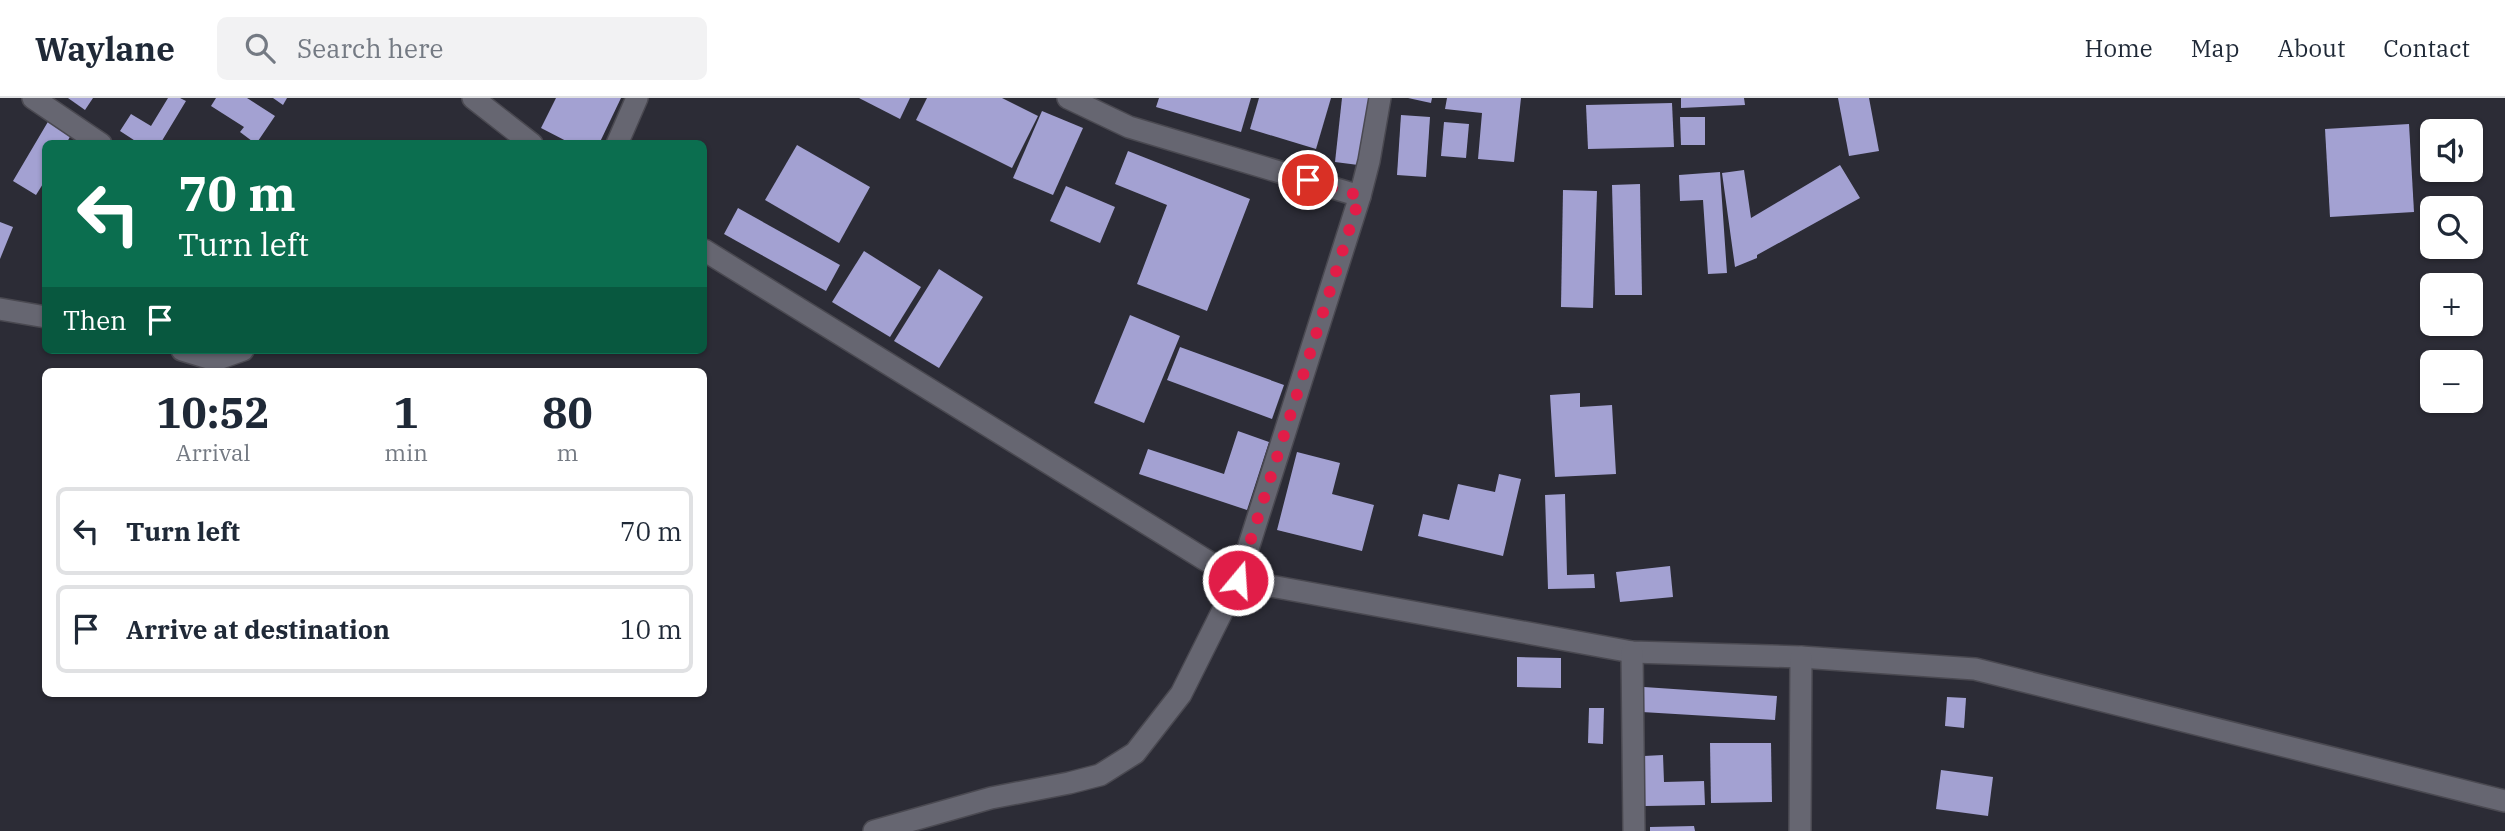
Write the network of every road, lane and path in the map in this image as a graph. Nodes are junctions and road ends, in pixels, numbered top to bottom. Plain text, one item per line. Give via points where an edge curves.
1 (33, 98) edge
2 (472, 98) edge
3 (637, 98) edge
4 (1068, 98) edge
5 (1380, 98) edge
6 (95, 140) edge
7 (524, 140) edge
8 (619, 140) edge
9 (1360, 196) junction
10 (707, 252) edge
11 (0, 309) edge
12 (42, 316) edge
13 (195, 354) edge
14 (232, 354) edge
15 (1238, 580) junction
16 (1632, 653) junction
17 (1801, 657) junction
18 (2505, 801) edge
19 (874, 831) edge
20 (1634, 831) edge
21 (1800, 831) edge

1 - 6 street
2 - 7 street
3 - 8 street
4 - 9 street via 1129,127
5 - 9 street
9 - 15 street
10 - 15 street
11 - 12 street
13 - 14 street via 215,360
15 - 16 street
15 - 19 street via 1181,694 1135,753 1100,775 991,797
16 - 17 street
16 - 20 street
17 - 18 street via 1975,669
17 - 21 street

